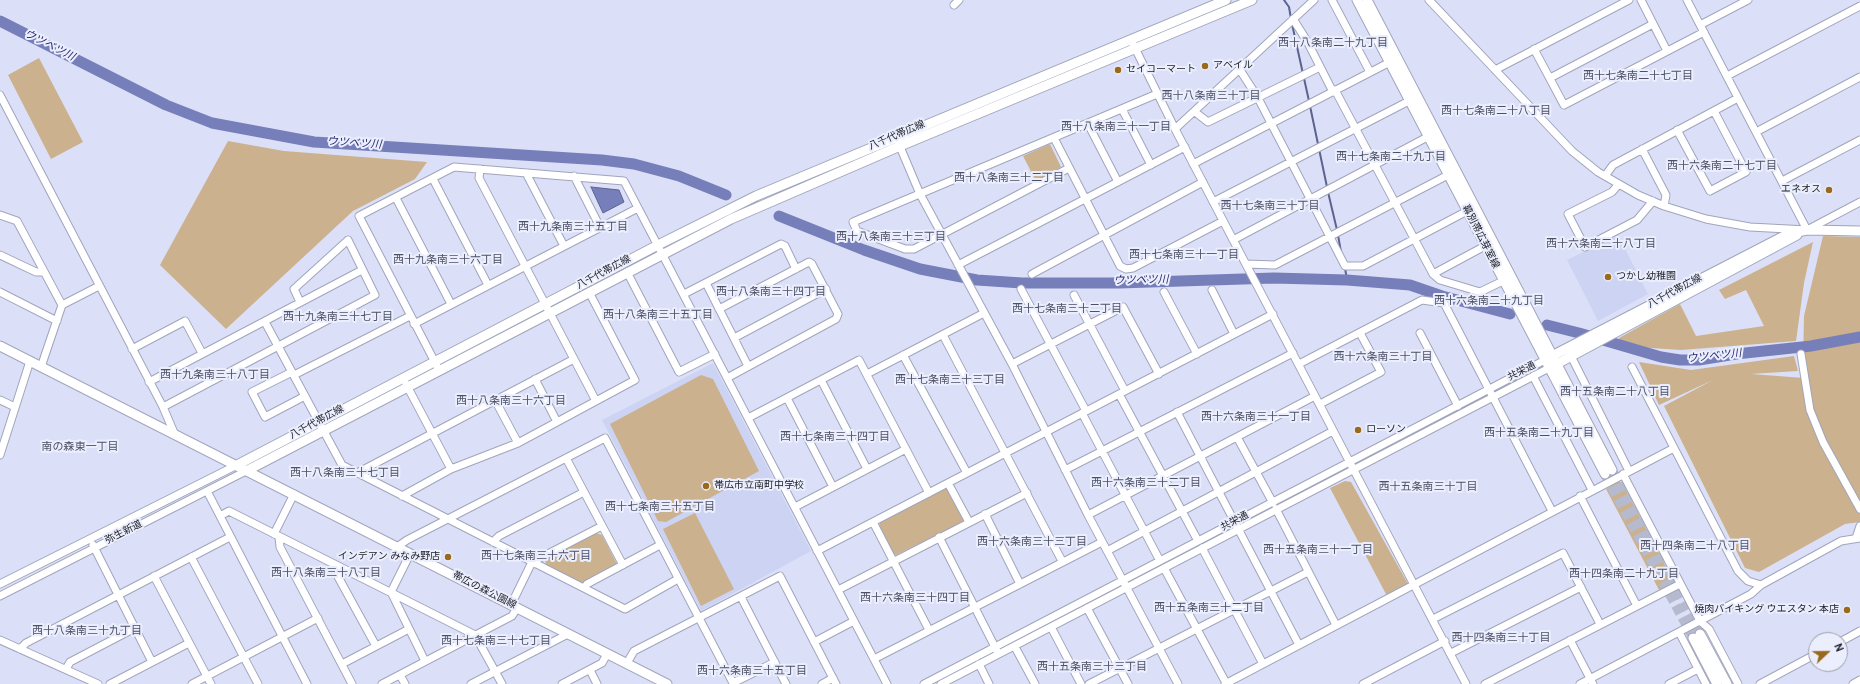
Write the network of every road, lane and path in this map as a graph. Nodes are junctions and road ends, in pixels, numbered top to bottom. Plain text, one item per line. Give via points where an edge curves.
1 (1226, 0) edge
2 (1252, 0) edge
3 (1314, 0) edge
4 (1332, 0) edge
5 (1357, 0) edge
6 (1367, 0) edge
7 (1429, 0) edge
8 (1629, 0) edge
9 (1641, 0) edge
10 (1687, 0) edge
11 (1748, 0) edge
12 (1860, 6) edge
13 (1293, 19) junction
14 (1653, 24) junction
15 (1700, 25) junction
16 (1704, 32) junction
17 (1133, 44) junction
18 (1534, 49) junction
19 (1667, 51) junction
20 (1393, 60) junction
21 (1320, 67) junction
22 (1240, 70) junction
23 (1494, 70) junction
24 (1370, 72) junction
25 (1726, 76) junction
26 (1860, 77) edge
27 (1550, 78) junction
28 (1334, 91) junction
29 (1158, 94) junction
30 (0, 95) edge
31 (1258, 98) junction
32 (1738, 98) junction
33 (1409, 101) junction
34 (1122, 109) junction
35 (1714, 111) junction
36 (1195, 112) junction
37 (1088, 124) junction
38 (1271, 124) junction
39 (1354, 128) junction
40 (1175, 129) junction
41 (1677, 130) junction
42 (1436, 132) junction
43 (1756, 132) junction
44 (896, 137) junction
45 (1428, 137) junction
46 (1054, 138) junction
47 (1860, 140) edge
48 (900, 146) junction
49 (1185, 147) junction
50 (1642, 149) junction
51 (1290, 161) junction
52 (1193, 164) junction
53 (1151, 165) junction
54 (1375, 165) junction
55 (1069, 168) junction
56 (480, 170) junction
57 (526, 173) junction
58 (1448, 175) junction
59 (574, 176) junction
60 (1605, 176) junction
61 (433, 179) junction
62 (1782, 181) junction
63 (1118, 182) junction
64 (1203, 182) junction
65 (1618, 185) junction
66 (920, 194) junction
67 (396, 198) junction
68 (1085, 199) junction
69 (1310, 199) junction
70 (1653, 201) junction
71 (1213, 202) junction
72 (1860, 202) edge
73 (1395, 203) junction
74 (1664, 206) junction
75 (638, 208) junction
76 (1471, 210) junction
77 (0, 215) edge
78 (1223, 221) junction
79 (600, 227) junction
80 (1807, 230) junction
81 (1860, 231) edge
82 (942, 234) junction
83 (1104, 235) junction
84 (1330, 236) junction
85 (1413, 239) junction
86 (1233, 240) junction
87 (658, 245) junction
88 (564, 246) junction
89 (1485, 246) junction
90 (663, 254) junction
91 (0, 255) edge
92 (525, 266) junction
93 (959, 266) junction
94 (1248, 266) junction
95 (796, 269) junction
96 (362, 270) junction
97 (44, 272) junction
98 (627, 272) junction
99 (1032, 274) dead end
100 (1433, 274) junction
101 (1503, 281) junction
102 (706, 283) junction
103 (488, 285) junction
104 (99, 286) junction
105 (1021, 289) dead end
106 (826, 290) junction
107 (1212, 290) dead end
108 (0, 292) edge
109 (589, 292) junction
110 (1164, 292) dead end
111 (684, 294) junction
112 (1074, 295) dead end
113 (300, 302) junction
114 (451, 304) junction
115 (546, 304) junction
116 (62, 305) junction
117 (719, 309) junction
118 (550, 313) junction
119 (984, 313) junction
120 (1272, 314) junction
121 (410, 316) junction
122 (56, 321) junction
123 (265, 322) junction
124 (414, 324) junction
125 (1089, 325) junction
126 (1360, 333) junction
127 (1420, 333) dead end
128 (1234, 334) junction
129 (943, 335) junction
130 (734, 338) junction
131 (1051, 344) junction
132 (0, 346) edge
133 (277, 346) junction
134 (132, 349) junction
135 (202, 353) junction
136 (1293, 353) junction
137 (714, 354) junction
138 (1197, 354) junction
139 (1801, 354) dead end
140 (903, 355) junction
141 (1571, 356) junction
142 (574, 359) junction
143 (30, 361) junction
144 (434, 362) junction
145 (1551, 362) junction
146 (1012, 364) junction
147 (1299, 364) junction
148 (748, 366) junction
149 (41, 367) junction
150 (1632, 367) dead end
151 (439, 370) junction
152 (293, 373) junction
153 (867, 374) junction
154 (1158, 374) junction
155 (1534, 376) junction
156 (727, 378) junction
157 (535, 379) junction
158 (821, 380) junction
159 (149, 382) junction
160 (406, 382) junction
161 (1488, 389) junction
162 (1122, 393) junction
163 (305, 396) junction
164 (1315, 396) junction
165 (1492, 397) junction
166 (787, 398) junction
167 (0, 400) edge
168 (495, 400) junction
169 (596, 401) junction
170 (1320, 404) junction
171 (1458, 406) junction
172 (15, 407) junction
173 (163, 407) junction
174 (1084, 412) junction
175 (1176, 412) junction
176 (748, 418) junction
177 (319, 422) junction
178 (557, 422) junction
179 (324, 431) junction
180 (1139, 431) junction
181 (1333, 431) junction
182 (1046, 432) junction
183 (432, 433) junction
184 (175, 435) junction
185 (1237, 437) junction
186 (518, 443) junction
187 (1674, 448) junction
188 (906, 449) junction
189 (1101, 451) junction
190 (1006, 453) junction
191 (0, 455) edge
192 (1200, 456) junction
193 (566, 458) junction
194 (237, 465) junction
195 (1351, 466) junction
196 (452, 469) junction
197 (867, 469) junction
198 (248, 470) junction
199 (1065, 470) junction
200 (1256, 472) junction
201 (1608, 472) tunnel mouth
202 (1626, 472) junction
203 (357, 473) junction
204 (967, 473) junction
205 (1163, 475) junction
206 (948, 483) junction
207 (833, 487) junction
208 (1592, 490) junction
209 (207, 492) junction
210 (584, 492) junction
211 (1219, 492) junction
212 (929, 493) junction
213 (1027, 493) junction
214 (294, 494) junction
215 (1125, 495) junction
216 (402, 496) junction
217 (1580, 496) junction
218 (1274, 506) junction
219 (795, 507) junction
220 (1860, 509) edge
221 (1182, 511) junction
222 (1552, 511) junction
223 (985, 514) junction
224 (1088, 515) junction
225 (220, 516) junction
226 (447, 519) junction
227 (873, 522) junction
228 (969, 522) junction
229 (1235, 522) junction
230 (602, 526) junction
231 (1860, 526) edge
232 (1239, 529) junction
233 (1145, 531) junction
234 (276, 535) junction
235 (230, 536) junction
236 (939, 537) junction
237 (1858, 538) edge
238 (90, 540) junction
239 (493, 542) junction
240 (1102, 542) junction
241 (660, 545) junction
242 (1200, 545) junction
243 (397, 547) junction
244 (94, 549) junction
245 (817, 551) junction
246 (1107, 551) junction
247 (410, 554) junction
248 (191, 557) junction
249 (893, 561) junction
250 (1062, 561) junction
251 (534, 563) junction
252 (1162, 564) junction
253 (623, 565) junction
254 (338, 566) junction
255 (1308, 572) junction
256 (154, 576) junction
257 (678, 579) junction
258 (0, 584) edge
259 (1020, 584) junction
260 (1125, 584) junction
261 (1680, 584) junction
262 (1416, 585) junction
263 (1761, 585) junction
264 (1581, 587) junction
265 (584, 588) junction
266 (838, 590) junction
267 (1272, 591) junction
268 (390, 592) junction
269 (1, 594) edge
270 (118, 595) junction
271 (741, 597) junction
272 (1636, 606) junction
273 (514, 607) junction
274 (974, 607) junction
275 (1087, 608) junction
276 (1234, 610) junction
277 (318, 618) junction
278 (699, 618) junction
279 (1433, 619) junction
280 (854, 621) junction
281 (1700, 621) junction
282 (1600, 624) junction
283 (1336, 625) junction
284 (1051, 627) junction
285 (135, 628) junction
286 (409, 629) junction
287 (929, 630) junction
288 (1197, 630) junction
289 (1860, 631) edge
290 (1679, 632) junction
291 (568, 634) junction
292 (475, 635) junction
293 (283, 636) junction
294 (1848, 638) edge
295 (0, 640) edge
296 (1570, 640) junction
297 (1445, 641) junction
298 (189, 642) junction
299 (814, 642) junction
300 (1299, 645) junction
301 (376, 646) junction
302 (1015, 647) junction
303 (995, 648) junction
304 (20, 649) junction
305 (1159, 650) junction
306 (1451, 653) junction
307 (607, 654) junction
308 (999, 655) junction
309 (244, 657) junction
310 (1808, 658) edge
311 (874, 659) junction
312 (425, 661) junction
313 (152, 662) junction
314 (775, 662) junction
315 (626, 663) junction
316 (342, 664) junction
317 (979, 664) junction
318 (1262, 664) junction
319 (1120, 668) junction
320 (1698, 669) junction
321 (66, 670) junction
322 (590, 670) junction
323 (495, 672) junction
324 (400, 675) junction
325 (207, 676) junction
326 (651, 680) edge
327 (1860, 680) edge
328 (835, 681) edge
329 (1592, 681) edge
330 (113, 683) edge
331 (98, 684) edge
332 (192, 684) edge
333 (211, 684) edge
334 (258, 684) edge
335 (307, 684) edge
336 (352, 684) edge
337 (382, 684) edge
338 (405, 684) edge
339 (471, 684) edge
340 (502, 684) edge
341 (562, 684) edge
342 (597, 684) edge
343 (667, 684) edge
344 (786, 684) edge
345 (822, 684) edge
346 (887, 684) edge
347 (924, 684) edge
348 (941, 684) edge
349 (989, 684) edge
350 (1035, 684) edge
351 (1081, 684) edge
352 (1089, 684) edge
353 (1128, 684) edge
354 (1178, 684) edge
355 (1225, 684) edge
356 (1363, 684) edge
357 (1466, 684) edge
358 (1485, 684) edge
359 (1580, 684) edge
360 (1669, 684) edge
361 (1706, 684) edge
362 (1717, 684) edge
363 (1727, 684) edge
364 (1738, 684) edge
365 (1760, 684) edge
366 (1853, 684) edge

1 - 17 main road, 八千代帯広線
2 - 17 main road, 八千代帯広線
3 - 13 street
4 - 24 street
5 - 20 main road, 幕別帯広芽室線
6 - 20 main road, 幕別帯広芽室線
7 - 23 street
8 - 18 street
9 - 14 street
10 - 15 street
11 - 15 street
12 - 25 street
13 - 21 street
13 - 22 street
14 - 19 street
14 - 27 street
15 - 16 street
16 - 19 street
16 - 25 street
17 - 29 street
17 - 44 main road, 八千代帯広線
17 - 48 main road, 八千代帯広線
18 - 23 street
18 - 27 street
19 - 27 street via 1564,105
20 - 24 street
20 - 33 main road, 幕別帯広芽室線
20 - 42 main road, 幕別帯広芽室線
21 - 28 street
21 - 31 street
22 - 31 street
22 - 36 street
23 - 60 street via 1572,151
24 - 28 street
25 - 32 street
26 - 43 street
28 - 38 street
28 - 39 street
29 - 34 street
29 - 40 street
30 - 104 street
31 - 36 street via 1208,122
31 - 38 street
32 - 35 street
32 - 43 street
33 - 39 street
33 - 45 main road, 幕別帯広芽室線
34 - 37 street
34 - 53 street
35 - 41 street
35 - 41 street via 1746,172 1717,187 1710,190
36 - 40 street
37 - 46 street
37 - 63 street
38 - 51 street
38 - 52 street
39 - 51 street
39 - 54 street
40 - 49 street
41 - 50 street
42 - 45 street
42 - 76 main road, 幕別帯広芽室線
43 - 62 street
44 - 48 street
44 - 87 main road, 八千代帯広線 via 756,196
45 - 54 street
45 - 58 main road, 幕別帯広芽室線
46 - 55 street
46 - 66 street
47 - 62 street
48 - 66 street
48 - 90 main road, 八千代帯広線 via 731,219
49 - 52 street
49 - 53 street
50 - 60 street via 1613,165
50 - 74 street via 1666,195
51 - 69 street
51 - 71 street
52 - 64 street
53 - 63 street
54 - 69 street
54 - 73 street
55 - 68 street
55 - 82 street
56 - 57 street
56 - 61 street via 454,167
56 - 92 street via 479,178
57 - 59 street
57 - 88 street
58 - 73 street
58 - 76 main road, 幕別帯広芽室線
59 - 75 street via 624,181
59 - 79 street
60 - 65 street
61 - 67 street
61 - 103 street
62 - 80 street
63 - 68 street
64 - 71 street
64 - 83 street
65 - 70 street
65 - 70 street via 1612,192 1568,214 1586,247 1637,220
66 - 82 street
66 - 82 street via 853,222 857,231 905,249 914,249
67 - 114 street
67 - 121 street via 359,216
68 - 83 street
68 - 93 street
69 - 84 street
69 - 86 street
70 - 74 street
71 - 78 street
72 - 80 street
73 - 84 street
73 - 85 street
74 - 80 street via 1735,225
75 - 79 street
75 - 87 street
76 - 85 street
76 - 89 main road, 幕別帯広芽室線
76 - 145 main road, 幕別帯広芽室線
77 - 97 street via 17,221
78 - 83 street via 1133,268 1126,269 1120,266
78 - 86 street
79 - 88 street
80 - 81 main road, 八千代帯広線
80 - 141 main road, 八千代帯広線
80 - 145 main road, 八千代帯広線 via 1788,234 1770,242 1582,340
82 - 93 street
83 - 99 street
84 - 85 street via 1345,266 1363,266
84 - 94 street via 1275,264
85 - 100 street
86 - 94 street
87 - 90 street
87 - 115 main road, 八千代帯広線
88 - 92 street
89 - 100 street
89 - 101 main road, 幕別帯広芽室線
90 - 98 main road, 八千代帯広線
90 - 111 street
91 - 97 street via 36,272
92 - 103 street
92 - 115 street
93 - 119 street
94 - 120 street
95 - 102 street via 782,244
95 - 106 street via 809,262 812,264
95 - 117 street
96 - 113 street
96 - 113 street via 348,240 294,289
96 - 133 street via 375,295
97 - 116 street
98 - 109 main road, 八千代帯広線
98 - 137 street via 679,372
100 - 101 street via 1440,280 1480,292
101 - 145 main road, 幕別帯広芽室線
102 - 111 street
102 - 117 street
103 - 114 street
104 - 116 street
104 - 134 street
105 - 131 street
106 - 130 street
106 - 148 street via 838,314 836,319
107 - 128 street
108 - 122 street
109 - 118 main road, 八千代帯広線
109 - 169 street via 635,380
110 - 138 street
111 - 137 street
112 - 125 street
113 - 123 street
114 - 124 street
115 - 118 street
115 - 144 main road, 八千代帯広線
116 - 122 street
117 - 130 street
118 - 142 street
118 - 151 main road, 八千代帯広線
119 - 129 street
119 - 146 street
120 - 128 street
120 - 136 street
121 - 124 street
121 - 152 street
122 - 149 street
123 - 133 street
123 - 135 street
124 - 144 street
125 - 131 street
125 - 154 street via 1123,307
125 - 162 street
126 - 147 street
126 - 161 street via 1422,300 1444,303
126 - 170 street via 1381,372
127 - 171 street
128 - 138 street
129 - 140 street
129 - 190 street
130 - 148 street
131 - 146 street
131 - 174 street
132 - 143 main road
133 - 152 street
133 - 173 street
134 - 135 street via 185,321
134 - 159 street
135 - 159 street
136 - 147 street
136 - 175 street
137 - 156 street
138 - 154 street
139 - 220 street via 1810,410 1823,442
140 - 153 street
140 - 204 street
141 - 145 main road, 八千代帯広線
141 - 202 street
142 - 157 street
142 - 169 street
143 - 149 main road
143 - 172 street
144 - 151 street
144 - 160 main road, 八千代帯広線
145 - 155 street, 共栄通
145 - 161 street, 共栄通
145 - 201 main road, 幕別帯広芽室線
146 - 182 street
147 - 164 street
148 - 156 street
149 - 184 main road
150 - 187 street
151 - 160 main road, 八千代帯広線
152 - 163 street
152 - 163 street via 252,392 265,417
153 - 158 street via 859,360
153 - 188 street
154 - 162 street
155 - 165 street, 共栄通
155 - 208 street
156 - 176 street
157 - 168 street
157 - 178 street
158 - 166 street
158 - 197 street
159 - 173 street
160 - 177 main road, 八千代帯広線
160 - 179 main road, 八千代帯広線
160 - 183 street
161 - 165 street
161 - 171 street, 共栄通
162 - 174 street
162 - 180 street
163 - 177 street
164 - 170 street
164 - 185 street
165 - 195 street, 共栄通
165 - 222 street
166 - 176 street
166 - 207 street
167 - 172 street
168 - 183 street
168 - 186 street
169 - 178 street
170 - 181 street
171 - 195 street, 共栄通
172 - 191 street
173 - 184 street
174 - 182 street
174 - 189 street
175 - 180 street
175 - 192 street
176 - 219 street
177 - 179 street
177 - 194 main road, 八千代帯広線
178 - 186 street
179 - 198 main road, 八千代帯広線
179 - 203 street via 342,465
180 - 189 street
180 - 205 street
181 - 195 street
181 - 200 street
182 - 190 street
182 - 199 street
183 - 196 street
183 - 203 street
184 - 194 main road
185 - 192 street
185 - 200 street
186 - 196 street
187 - 202 street
187 - 263 street via 1738,571 1748,581
188 - 197 street
188 - 212 street
189 - 199 street
189 - 215 street
190 - 204 street
190 - 213 street
192 - 205 street
192 - 211 street
193 - 210 street
193 - 226 street
193 - 241 street via 605,438
194 - 198 main road, 帯広の森公園線
194 - 238 street, 弥生新道
195 - 218 street, 共栄通
195 - 262 street
196 - 216 street
197 - 207 street
198 - 209 street, 弥生新道
198 - 214 main road, 帯広の森公園線
199 - 224 street
200 - 211 street
200 - 218 street
202 - 208 street
202 - 261 street
203 - 216 street
204 - 206 street
205 - 215 street
205 - 221 street
206 - 212 street
206 - 228 street
207 - 219 street
208 - 217 street
209 - 225 street
209 - 244 street, 弥生新道
210 - 230 street
210 - 239 street via 499,536
211 - 221 street
211 - 229 street
212 - 227 street
213 - 223 street
213 - 250 street
214 - 234 street
214 - 243 main road, 帯広の森公園線
215 - 224 street
215 - 233 street
216 - 226 street
217 - 222 street
217 - 272 street
218 - 229 street, 共栄通
218 - 232 street, 共栄通
218 - 255 street
219 - 245 street
221 - 233 street
221 - 242 street
222 - 262 street
223 - 228 street
223 - 259 street
224 - 240 street
225 - 234 street via 229,511
225 - 235 street
226 - 239 street
226 - 243 street
227 - 245 street
227 - 249 street
228 - 236 street
229 - 232 street
229 - 242 street, 共栄通
230 - 251 street
230 - 253 street
231 - 237 street
232 - 242 street, 共栄通
232 - 267 street
233 - 246 street
233 - 252 street
234 - 254 street
234 - 277 street
235 - 248 street
235 - 293 street
236 - 249 street
236 - 274 street
237 - 263 street via 1841,541
238 - 244 street
238 - 258 street, 弥生新道
239 - 251 street
240 - 246 street
240 - 250 street
241 - 253 street
241 - 257 street
242 - 252 street, 共栄通
242 - 276 street
243 - 247 main road, 帯広の森公園線
244 - 269 street, 弥生新道
244 - 270 street
245 - 266 street
246 - 260 street
247 - 268 street
247 - 273 main road, 帯広の森公園線
248 - 256 street
248 - 309 street
249 - 266 street
249 - 287 street
250 - 259 street
251 - 265 street
251 - 273 street
252 - 260 street, 共栄通
252 - 288 street
253 - 265 street
254 - 268 street
254 - 301 street via 336,573
255 - 267 street
255 - 283 street
256 - 270 street
256 - 298 street
257 - 265 street via 624,609
257 - 278 street
259 - 274 street
260 - 275 street, 共栄通
260 - 303 street, 共栄通
260 - 305 street
261 - 272 street
261 - 281 street
262 - 279 street
262 - 283 street
263 - 281 street via 1751,594
264 - 279 street via 1563,553
264 - 282 street
264 - 306 street
266 - 280 street
267 - 276 street
267 - 300 street
268 - 286 street
268 - 292 street
270 - 285 street
270 - 304 street via 26,643
271 - 278 street
271 - 299 street via 780,576
271 - 314 street
272 - 282 street
273 - 291 main road, 帯広の森公園線
273 - 292 street via 512,616
274 - 287 street
274 - 303 street
275 - 284 street, 共栄通
275 - 319 street
276 - 288 street
276 - 318 street
277 - 293 street
277 - 316 street
278 - 314 street via 733,682
278 - 315 street via 634,651
279 - 297 street
280 - 299 street
280 - 311 street
281 - 290 street
281 - 364 street via 1709,629
282 - 296 street
283 - 300 street
284 - 302 street, 共栄通
284 - 351 street
285 - 313 street
285 - 321 street via 70,662
286 - 301 street
286 - 312 street
287 - 311 street
288 - 305 street
288 - 355 street
289 - 294 street
290 - 320 street
290 - 329 street
291 - 307 main road, 帯広の森公園線
291 - 323 street
292 - 312 street
292 - 323 street
293 - 309 street
293 - 335 street
295 - 304 street
296 - 329 street
296 - 358 street
297 - 306 street
297 - 356 street
298 - 313 street
298 - 325 street
299 - 328 street
300 - 318 street
301 - 316 street
302 - 308 street, 共栄通
302 - 350 street
303 - 308 street
303 - 347 street, 共栄通
304 - 321 street
305 - 319 street
305 - 354 street
306 - 357 street
307 - 315 main road, 帯広の森公園線
307 - 322 street via 602,663
308 - 317 street, 共栄通
309 - 325 street
309 - 334 street
310 - 365 street
311 - 346 street
312 - 324 street
313 - 330 street
314 - 344 street
315 - 326 main road, 帯広の森公園線
316 - 336 street
317 - 348 street, 共栄通
317 - 349 street
318 - 355 street
319 - 352 street
319 - 353 street
320 - 360 street
320 - 361 street
321 - 331 street
322 - 341 street
322 - 342 street
323 - 339 street
323 - 340 street
324 - 337 street
324 - 338 street
325 - 332 street
325 - 333 street
326 - 343 main road, 帯広の森公園線
327 - 366 street
328 - 345 street
329 - 359 street
362 - 363 main road via 1696,636

